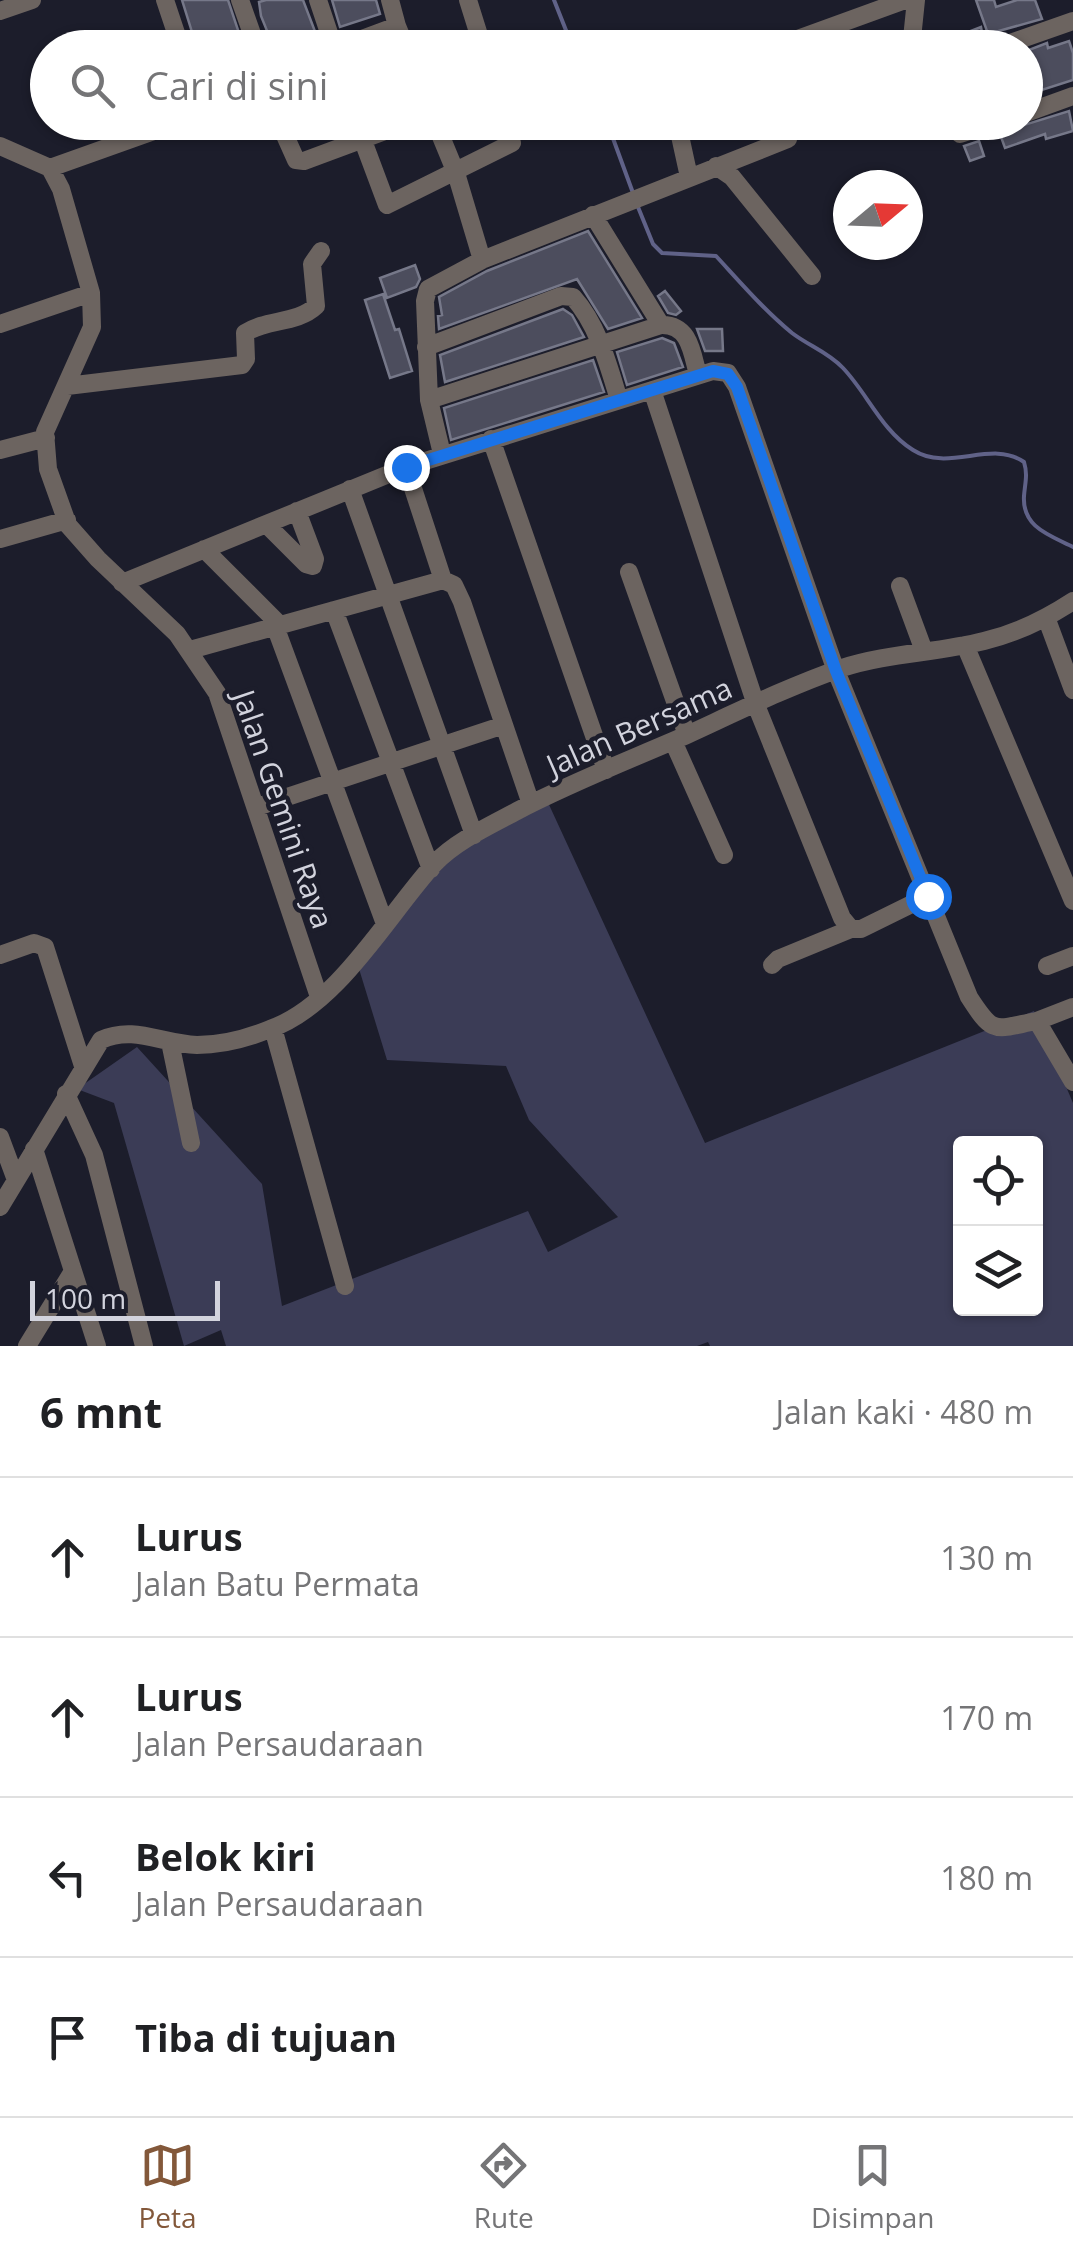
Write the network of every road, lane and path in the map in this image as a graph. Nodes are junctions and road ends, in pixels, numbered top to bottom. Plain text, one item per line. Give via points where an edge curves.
1 (32, 0) edge
2 (165, 0) edge
3 (240, 0) edge
4 (318, 0) edge
5 (390, 0) edge
6 (468, 0) edge
7 (905, 0) edge
8 (916, 0) edge
9 (0, 10) edge
10 (1073, 21) edge
11 (397, 26) junction
12 (174, 30) edge
13 (251, 30) edge
14 (329, 30) edge
15 (386, 30) edge
16 (399, 30) edge
17 (478, 30) edge
18 (822, 30) edge
19 (913, 30) edge
20 (1043, 32) edge
21 (1073, 96) edge
22 (1043, 107) edge
23 (128, 140) edge
24 (287, 140) edge
25 (343, 140) edge
26 (361, 140) edge
27 (442, 140) edge
28 (681, 140) edge
29 (785, 140) edge
30 (512, 143) dead end
31 (0, 146) edge
32 (716, 166) junction
33 (50, 168) junction
34 (456, 173) junction
35 (689, 177) junction
36 (594, 216) junction
37 (321, 251) dead end
38 (482, 260) junction
39 (812, 276) dead end
40 (90, 293) junction
41 (0, 324) edge
42 (661, 325) junction
43 (602, 344) junction
44 (426, 347) junction
45 (698, 375) junction
46 (67, 386) junction
47 (652, 390) junction
48 (429, 400) junction
49 (619, 400) junction
50 (46, 438) junction
51 (491, 439) junction
52 (0, 450) edge
53 (442, 454) junction
54 (406, 467) junction
55 (350, 489) junction
56 (296, 511) junction
57 (66, 520) junction
58 (266, 524) junction
59 (0, 540) edge
60 (204, 550) junction
61 (629, 572) dead end
62 (443, 580) junction
63 (122, 583) junction
64 (900, 586) dead end
65 (386, 596) junction
66 (1073, 601) edge
67 (334, 610) junction
68 (1046, 617) junction
69 (278, 626) junction
70 (965, 645) junction
71 (190, 650) junction
72 (924, 651) junction
73 (836, 671) junction
74 (1073, 690) edge
75 (756, 705) junction
76 (504, 725) junction
77 (680, 738) junction
78 (442, 746) junction
79 (392, 763) junction
80 (606, 770) junction
81 (333, 782) junction
82 (531, 804) junction
83 (257, 808) junction
84 (474, 835) junction
85 (724, 855) dead end
86 (431, 869) junction
87 (928, 896) junction
88 (1073, 901) edge
89 (385, 924) junction
90 (851, 929) junction
91 (0, 956) edge
92 (1073, 956) edge
93 (772, 964) dead end
94 (1047, 966) dead end
95 (320, 998) junction
96 (1073, 1007) edge
97 (1037, 1021) junction
98 (273, 1028) junction
99 (170, 1042) junction
100 (83, 1066) junction
101 (1073, 1082) edge
102 (66, 1094) junction
103 (0, 1136) edge
104 (191, 1143) dead end
105 (34, 1149) junction
106 (16, 1180) junction
107 (0, 1208) edge
108 (73, 1270) junction
109 (345, 1286) dead end
110 (26, 1346) edge
111 (97, 1346) edge
112 (144, 1346) edge

1 - 9 street
2 - 12 street
3 - 13 street
4 - 14 street
5 - 11 street
6 - 17 street
7 - 18 street
8 - 19 street
10 - 20 street
11 - 15 street
11 - 16 street
21 - 22 street
23 - 33 street
24 - 25 street via 296,160 304,161
26 - 34 street via 387,205
27 - 34 street
28 - 35 street
29 - 32 street
30 - 34 street
31 - 33 street
32 - 35 street
32 - 39 street via 732,176
33 - 40 street
34 - 38 street
35 - 36 street
36 - 38 street
36 - 42 street
37 - 46 street via 312,264 316,306 244,333 242,365
38 - 44 street via 428,289
40 - 41 street
40 - 46 street via 92,327
42 - 43 street
42 - 45 street via 688,338
43 - 44 street via 582,307 562,296
43 - 48 street
43 - 49 street
44 - 48 street
45 - 47 street
45 - 73 street via 728,374 737,387
46 - 50 street
47 - 49 street
47 - 75 street
48 - 53 street
49 - 51 street
50 - 52 street
50 - 57 street, Jalan Gemini Raya via 48,469
51 - 53 street
51 - 80 street
53 - 54 street
54 - 55 street
54 - 62 street
55 - 56 street
55 - 65 street
56 - 58 street
56 - 58 street via 312,567
57 - 59 street
57 - 63 street, Jalan Gemini Raya
58 - 60 street
60 - 63 street
60 - 69 street
61 - 77 street
62 - 65 street
62 - 76 street via 456,588
63 - 71 street, Jalan Gemini Raya
64 - 72 street
65 - 67 street
65 - 78 street
66 - 68 street, Jalan Bersama
67 - 69 street
67 - 79 street
68 - 70 street, Jalan Bersama
68 - 74 street
69 - 71 street
69 - 81 street
70 - 72 street, Jalan Bersama
70 - 88 street
71 - 83 street, Jalan Gemini Raya via 217,694
72 - 73 street, Jalan Bersama
73 - 75 street, Jalan Bersama
73 - 87 street
75 - 77 street, Jalan Bersama
75 - 90 street
76 - 78 street
76 - 82 street
77 - 80 street, Jalan Bersama
77 - 85 street
78 - 79 street
78 - 84 street
79 - 81 street
79 - 86 street
80 - 82 street, Jalan Bersama
81 - 83 street
81 - 89 street
82 - 84 street, Jalan Bersama
83 - 95 street, Jalan Gemini Raya
84 - 86 street, Jalan Bersama
86 - 89 street, Jalan Bersama
87 - 90 street
87 - 97 street via 984,1020 997,1028
89 - 95 street, Jalan Bersama
90 - 93 street
91 - 100 street via 34,943 44,946
92 - 94 street
95 - 98 street, Jalan Bersama
96 - 97 street
97 - 101 street
98 - 99 street, Jalan Bersama via 219,1043
98 - 109 street
99 - 100 street, Jalan Bersama via 121,1032 101,1040
99 - 104 street
100 - 102 street
102 - 105 street
102 - 112 street via 94,1156
103 - 106 street
105 - 106 street
105 - 108 street
106 - 107 street
108 - 110 street
108 - 111 street

